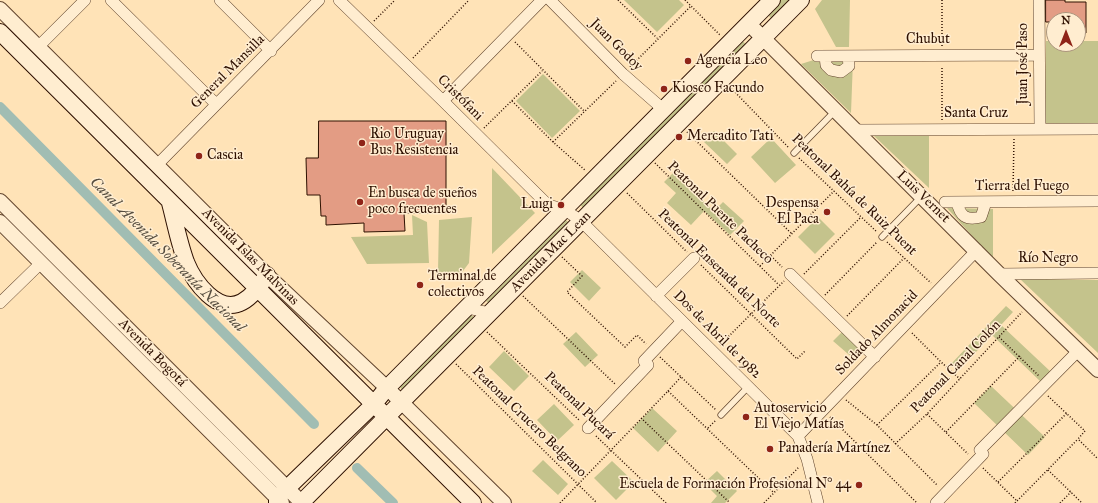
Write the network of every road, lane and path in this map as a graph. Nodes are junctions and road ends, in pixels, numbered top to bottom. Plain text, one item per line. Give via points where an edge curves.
1 (85, 0) edge
2 (111, 0) edge
3 (220, 0) edge
4 (319, 0) edge
5 (339, 0) edge
6 (395, 0) edge
7 (469, 0) edge
8 (542, 0) edge
9 (550, 0) edge
10 (618, 0) edge
11 (685, 0) edge
12 (801, 0) edge
13 (1039, 0) edge
14 (767, 2) edge
15 (0, 9) edge
16 (749, 24) junction
17 (368, 28) junction
18 (0, 32) edge
19 (508, 35) junction
20 (657, 39) dead end
21 (764, 39) junction
22 (728, 43) junction
23 (38, 47) junction
24 (271, 51) junction
25 (1039, 55) junction
26 (848, 56) junction
27 (406, 65) junction
28 (543, 70) junction
29 (722, 79) junction
30 (443, 101) junction
31 (512, 101) junction
32 (216, 104) junction
33 (664, 110) junction
34 (835, 111) junction
35 (584, 112) dead end
36 (678, 124) junction
37 (1015, 129) junction
38 (1040, 129) junction
39 (1098, 129) edge
40 (854, 130) junction
41 (477, 135) junction
42 (794, 153) junction
43 (647, 155) junction
44 (157, 165) junction
45 (594, 179) junction
46 (618, 185) junction
47 (834, 191) junction
48 (922, 197) junction
49 (0, 201) edge
50 (170, 201) junction
51 (1098, 201) edge
52 (945, 202) dead end
53 (957, 202) junction
54 (986, 202) junction
55 (1013, 202) junction
56 (564, 209) junction
57 (861, 217) junction
58 (581, 221) junction
59 (0, 222) edge
60 (792, 234) junction
61 (882, 237) junction
62 (554, 249) junction
63 (977, 250) junction
64 (771, 256) junction
65 (694, 258) junction
66 (904, 258) junction
67 (41, 263) junction
68 (760, 266) junction
69 (999, 274) junction
70 (1098, 274) edge
71 (267, 275) junction
72 (794, 278) junction
73 (779, 285) junction
74 (515, 288) junction
75 (258, 289) junction
76 (938, 290) junction
77 (656, 296) junction
78 (818, 302) junction
79 (0, 303) edge
80 (1030, 303) junction
81 (467, 308) junction
82 (751, 314) junction
83 (484, 318) junction
84 (682, 321) junction
85 (840, 323) junction
86 (905, 326) junction
87 (999, 337) junction
88 (140, 341) junction
89 (654, 351) junction
90 (805, 351) dead end
91 (1078, 351) junction
92 (130, 352) junction
93 (713, 352) junction
94 (447, 356) junction
95 (1020, 356) junction
96 (875, 357) junction
97 (941, 362) junction
98 (1098, 370) edge
99 (681, 377) junction
100 (960, 379) junction
101 (1043, 386) junction
102 (748, 387) junction
103 (387, 388) junction
104 (623, 391) junction
105 (668, 391) junction
106 (839, 394) junction
107 (401, 402) junction
108 (373, 405) junction
109 (823, 410) junction
110 (1067, 413) junction
111 (721, 415) junction
112 (386, 418) junction
113 (641, 418) junction
114 (877, 425) junction
115 (588, 428) junction
116 (707, 429) junction
117 (946, 432) dead end
118 (798, 436) junction
119 (1078, 439) junction
120 (895, 444) junction
121 (611, 450) junction
122 (807, 459) junction
123 (1098, 459) edge
124 (1048, 470) junction
125 (998, 482) dead end
126 (578, 484) junction
127 (1071, 492) junction
128 (774, 493) junction
129 (945, 493) junction
130 (281, 498) edge
131 (302, 503) edge
132 (473, 503) edge
133 (504, 503) edge
134 (560, 503) edge
135 (597, 503) edge
136 (666, 503) edge
137 (728, 503) edge
138 (764, 503) edge
139 (818, 503) edge
140 (917, 503) edge
141 (936, 503) edge
142 (1015, 503) edge
143 (1060, 503) edge
144 (1082, 503) edge

1 - 23 street
2 - 32 street
3 - 24 street
4 - 24 street, General Mansilla
5 - 17 street, Cristófani
6 - 17 path
7 - 27 path
8 - 19 street
9 - 33 street, Juan Godoy via 623,74
10 - 20 path
11 - 22 path
12 - 21 main road, Avenida Mac Lean
13 - 25 street, Juan José Paso
14 - 16 main road, Avenida Mac Lean
15 - 23 street, Avenida Islas Malvinas
16 - 21 street, Luis Vernet
16 - 22 main road, Avenida Mac Lean
17 - 27 street, Cristófani
18 - 50 main road, Avenida Islas Malvinas
19 - 28 path
19 - 30 street
21 - 29 main road, Avenida Mac Lean
21 - 34 street, Luis Vernet
22 - 33 main road, Avenida Mac Lean
23 - 44 street, Avenida Islas Malvinas
24 - 32 street, General Mansilla
25 - 26 street, Chubut
25 - 38 street, Juan José Paso
26 - 26 street, Chubut via 821,56 831,70 841,72 849,66
27 - 30 street, Cristófani
28 - 31 path
28 - 35 path
29 - 36 main road, Avenida Mac Lean
29 - 42 path, Peatonal Bahía de Ruiz Puent
30 - 41 street, Cristófani
31 - 41 path
31 - 45 path
32 - 44 street, General Mansilla
33 - 45 main road, Avenida Mac Lean
34 - 40 street, Luis Vernet
34 - 42 lane
36 - 43 main road, Avenida Mac Lean
36 - 60 path
37 - 38 street, Santa Cruz
37 - 40 street, Santa Cruz
37 - 55 path
38 - 39 street, Santa Cruz
40 - 48 street, Luis Vernet
41 - 56 street, Cristófani via 548,205
42 - 47 path, Peatonal Bahía de Ruiz Puent
43 - 46 main road, Avenida Mac Lean
43 - 68 path, Peatonal Puente Pacheco
44 - 71 street, Avenida Islas Malvinas
45 - 56 main road, Avenida Mac Lean
46 - 58 main road, Avenida Mac Lean
46 - 65 path, Peatonal Ensenada del Norte
47 - 57 path, Peatonal Bahía de Ruiz Puent
47 - 60 path
48 - 61 lane
48 - 63 street, Luis Vernet
49 - 88 street, Avenida Bogotá
50 - 75 main road, Avenida Islas Malvinas
50 - 75 main road via 186,262 194,278 209,296 232,305 243,302
51 - 55 street, Tierra del Fuego
52 - 53 street, Tierra del Fuego
53 - 54 street, Tierra del Fuego
53 - 54 street via 959,211 973,219 981,217
54 - 55 street, Tierra del Fuego
56 - 58 street, Dos de Abril de 1982
56 - 81 main road, Avenida Mac Lean
57 - 61 path, Peatonal Bahía de Ruiz Puent
57 - 72 path
58 - 62 main road, Avenida Mac Lean
58 - 77 street, Dos de Abril de 1982
59 - 67 street, Avenida Bogotá
60 - 64 path
61 - 66 path, Peatonal Bahía de Ruiz Puent
61 - 78 path
62 - 74 main road, Avenida Mac Lean
62 - 89 path via 582,276 567,292 625,347 637,335
63 - 69 street, Luis Vernet
63 - 76 street, Soldado Almonacid
64 - 68 path
64 - 72 path
65 - 77 street
65 - 82 path, Peatonal Ensenada del Norte
66 - 76 path, Peatonal Bahía de Ruiz Puent
66 - 85 path
67 - 79 street
67 - 92 street, Avenida Bogotá
68 - 73 path, Peatonal Puente Pacheco
69 - 70 street, Río Negro
69 - 80 street, Luis Vernet
71 - 75 main road
71 - 103 street, Avenida Islas Malvinas
72 - 73 path
72 - 78 street
73 - 82 path
74 - 83 main road, Avenida Mac Lean
74 - 104 path
75 - 108 main road, Avenida Islas Malvinas
76 - 86 street, Soldado Almonacid
77 - 84 street, Dos de Abril de 1982
78 - 85 street
80 - 87 path, Peatonal Canal Colón
80 - 91 street, Luis Vernet
81 - 83 street
81 - 103 main road, Avenida Mac Lean
82 - 90 path, Peatonal Ensenada del Norte via 797,359
82 - 93 path
83 - 94 main road, Avenida Mac Lean
83 - 115 path, Peatonal Pucará
84 - 89 street
84 - 93 street, Dos de Abril de 1982
85 - 96 street
86 - 96 street, Soldado Almonacid
86 - 97 path
87 - 95 path
87 - 100 path, Peatonal Canal Colón
88 - 92 street
88 - 130 street, Avenida Bogotá
89 - 99 path
89 - 104 street via 644,361 648,365
91 - 98 street, Luis Vernet
91 - 101 street
92 - 130 street, Avenida Bogotá
93 - 102 street, Dos de Abril de 1982
94 - 107 main road, Avenida Mac Lean
94 - 126 path, Peatonal Crucero Belgrano
95 - 101 path
95 - 117 path
96 - 106 street, Soldado Almonacid
97 - 100 path
97 - 114 path
99 - 105 path
99 - 111 path
100 - 120 path, Peatonal Canal Colón
101 - 110 path
101 - 129 street via 980,450 983,454
102 - 111 lane
102 - 118 street, Dos de Abril de 1982
103 - 107 street, Avenida Islas Malvinas
103 - 108 main road, Avenida Mac Lean
104 - 115 street
105 - 113 path
105 - 116 path
106 - 109 street, Soldado Almonacid
106 - 114 path
107 - 112 main road, Avenida Mac Lean
107 - 133 street, Avenida Islas Malvinas
108 - 112 main road, Avenida Islas Malvinas
108 - 130 main road, Avenida Mac Lean
109 - 118 street, Soldado Almonacid
109 - 140 path
110 - 119 path via 1085,431
110 - 125 path
111 - 116 path
112 - 131 main road, Avenida Mac Lean
112 - 132 main road, Avenida Islas Malvinas
113 - 121 path
113 - 137 path
114 - 120 path
115 - 121 path, Peatonal Pucará
116 - 128 path
118 - 122 street, Dos de Abril de 1982
119 - 123 path
119 - 124 path
120 - 129 path
121 - 126 path
121 - 136 path, Peatonal Pucará
122 - 128 path
122 - 139 street, Dos de Abril de 1982
124 - 127 path
124 - 142 path
126 - 134 path
126 - 135 path, Peatonal Crucero Belgrano
127 - 143 path
127 - 144 path
128 - 138 path
129 - 141 street
130 - 131 street, Avenida Bogotá

